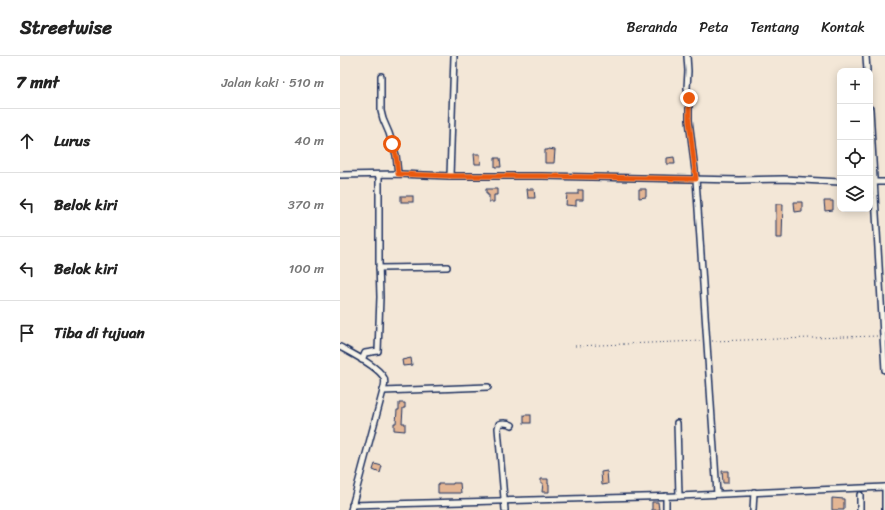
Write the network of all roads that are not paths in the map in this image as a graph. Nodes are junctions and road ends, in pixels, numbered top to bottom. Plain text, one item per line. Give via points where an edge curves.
1 (454, 56) edge
2 (688, 56) edge
3 (866, 56) edge
4 (868, 68) edge
5 (381, 76) dead end
6 (871, 140) edge
7 (398, 174) junction
8 (340, 175) edge
9 (380, 175) junction
10 (450, 176) junction
11 (872, 176) edge
12 (696, 179) junction
13 (837, 182) edge
14 (873, 182) edge
15 (885, 182) edge
16 (873, 196) edge
17 (447, 267) dead end
18 (380, 268) junction
19 (340, 347) edge
20 (362, 360) junction
21 (885, 370) edge
22 (488, 387) dead end
23 (383, 391) junction
24 (677, 423) dead end
25 (512, 425) dead end
26 (885, 487) edge
27 (754, 492) junction
28 (717, 494) junction
29 (860, 495) dead end
30 (666, 496) junction
31 (679, 496) junction
32 (504, 502) junction
33 (352, 508) edge
34 (505, 510) edge
35 (666, 510) edge
36 (753, 510) edge
37 (860, 510) edge
38 (885, 510) edge

1 - 10 street
2 - 12 street via 689,120
3 - 4 street
5 - 7 street via 383,119 396,155
6 - 11 street
7 - 9 street
7 - 10 street
8 - 9 street
9 - 18 street
10 - 12 street
12 - 13 street
12 - 28 street
14 - 15 street
16 - 21 street
17 - 18 street
18 - 20 street via 378,351 365,353
19 - 20 street
20 - 23 street via 384,377
22 - 23 street
23 - 33 street
24 - 31 street
25 - 32 street via 504,422 499,425
26 - 27 street
26 - 38 street
27 - 28 street
27 - 36 street
28 - 31 street
29 - 37 street
30 - 31 street
30 - 32 street
30 - 35 street
32 - 33 street
32 - 34 street

